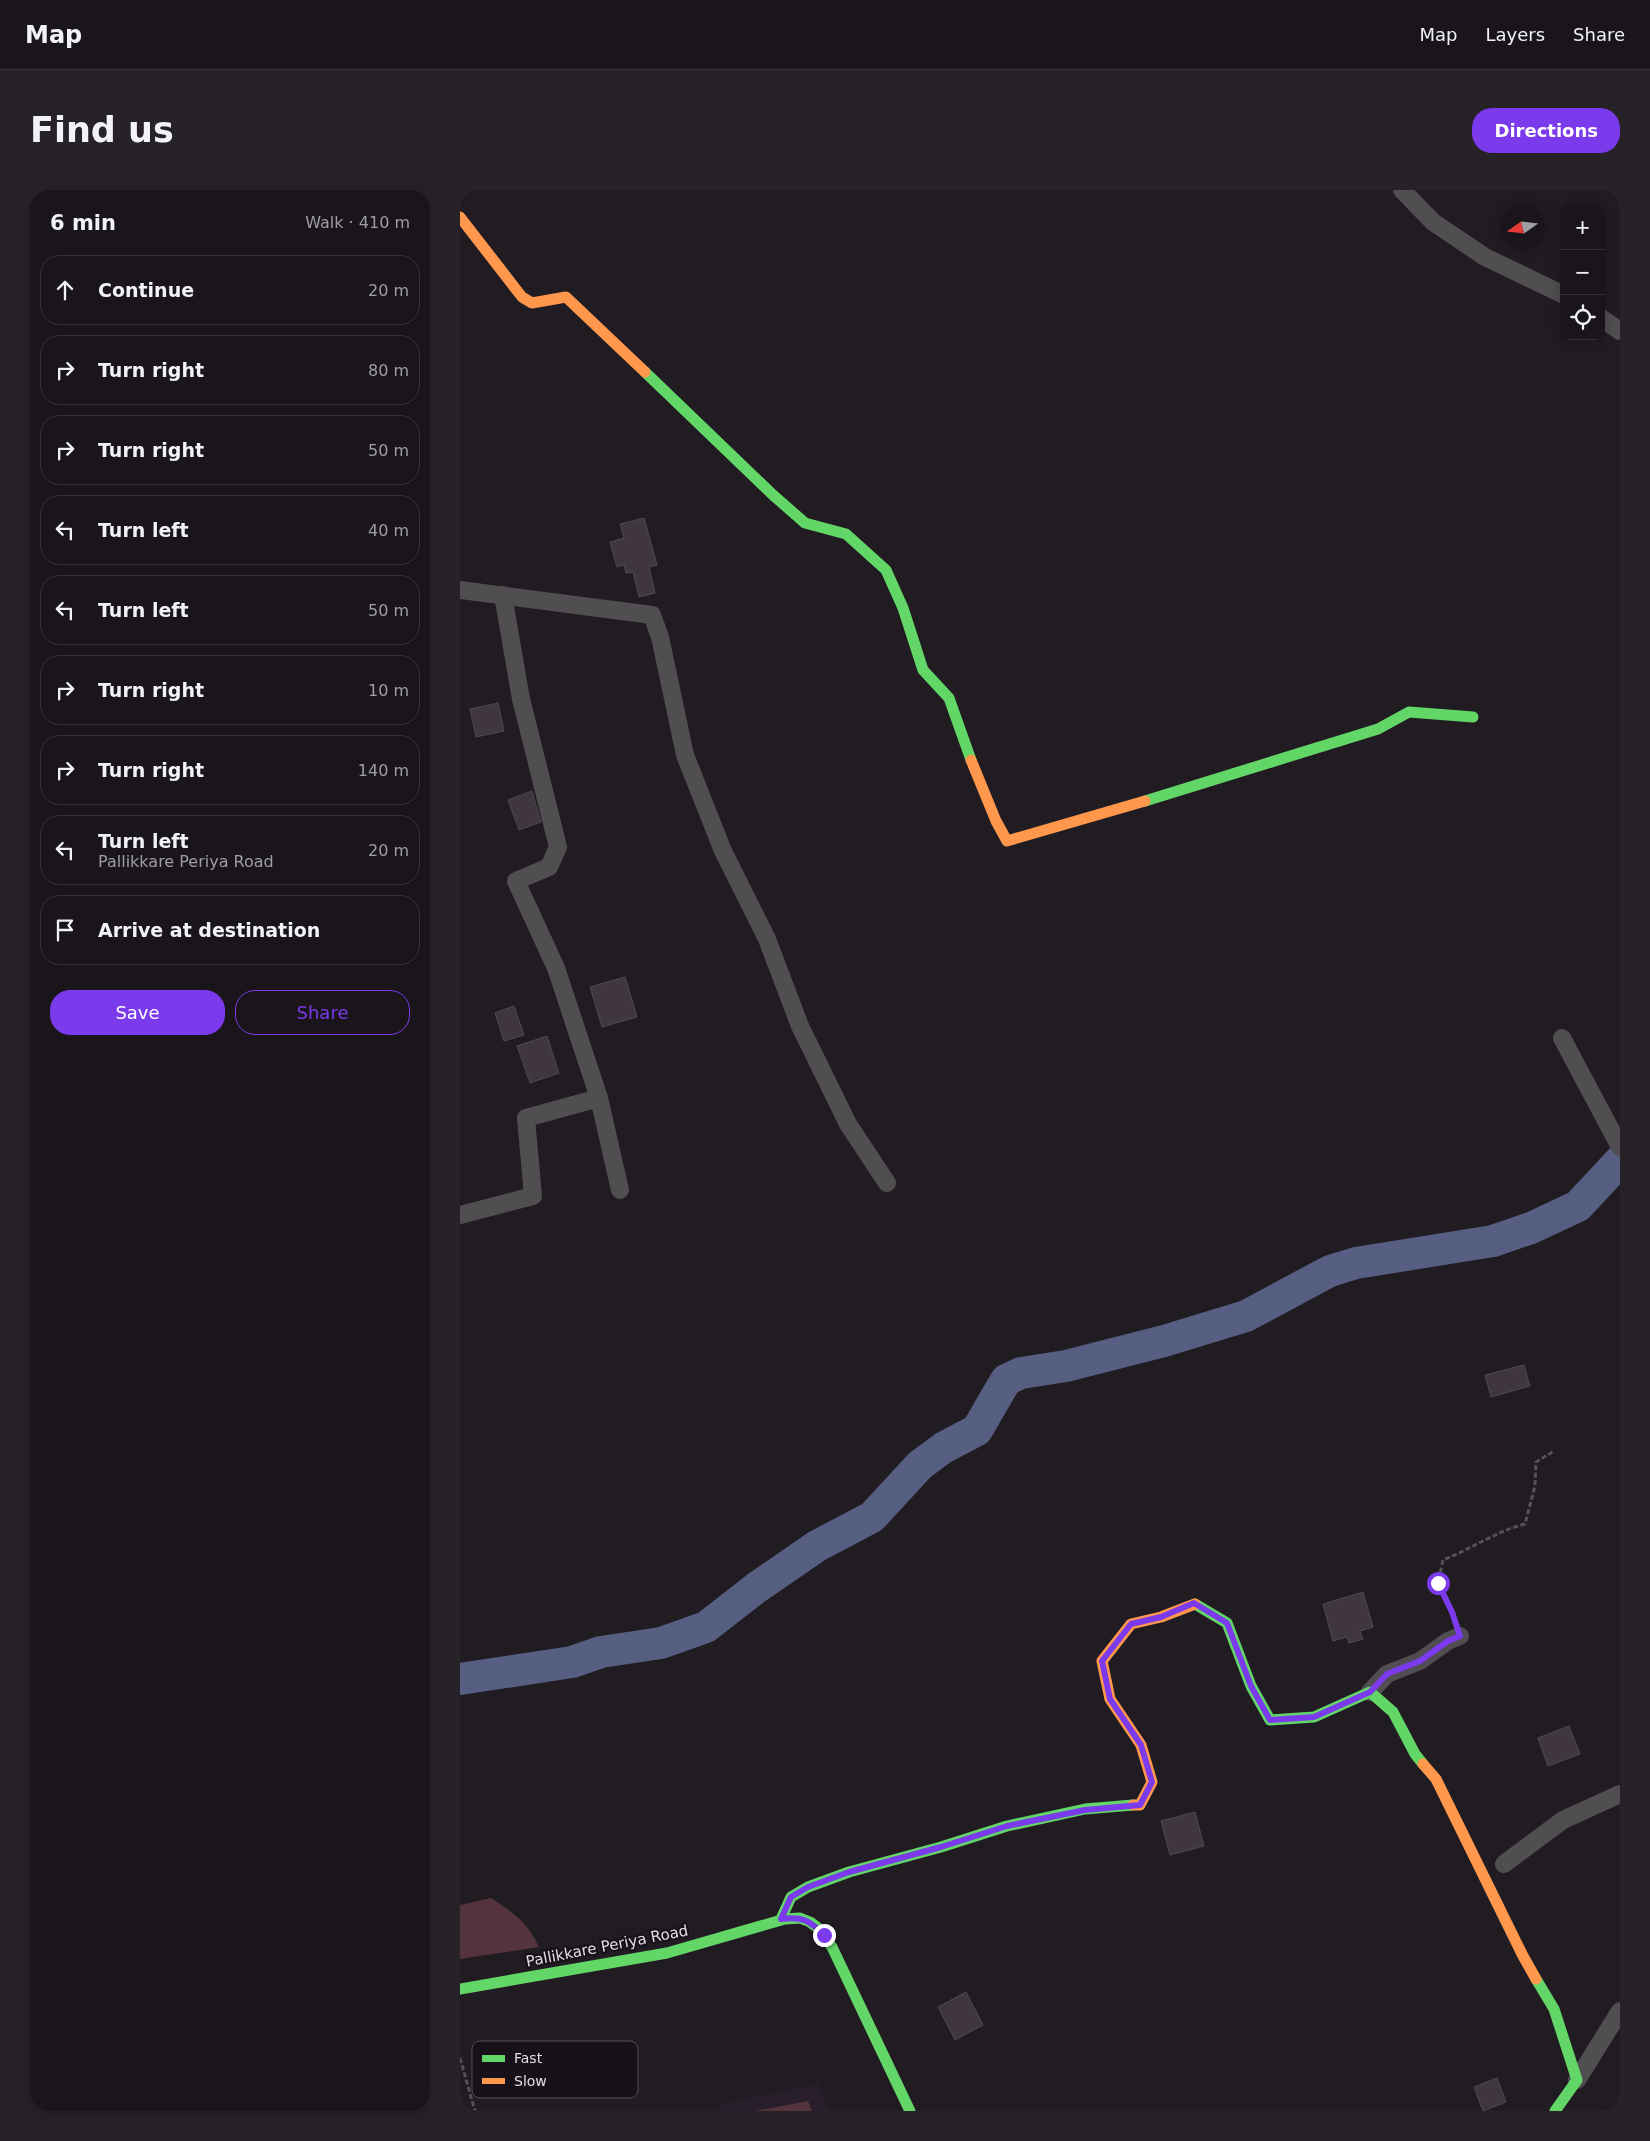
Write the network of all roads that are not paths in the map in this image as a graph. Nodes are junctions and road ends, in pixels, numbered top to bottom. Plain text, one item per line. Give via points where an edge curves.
1 (1402, 190) edge
2 (460, 216) edge
3 (1560, 293) edge
4 (1605, 321) edge
5 (1620, 331) edge
6 (460, 590) edge
7 (503, 595) junction
8 (1473, 717) dead end
9 (1562, 1038) dead end
10 (599, 1098) junction
11 (1618, 1144) edge
12 (887, 1183) dead end
13 (620, 1190) dead end
14 (460, 1215) edge
15 (1460, 1636) road end
16 (1370, 1692) junction
17 (1620, 1794) edge
18 (1504, 1864) dead end
19 (781, 1919) junction
20 (460, 1989) edge
21 (1620, 2011) edge
22 (1577, 2080) junction
23 (910, 2111) edge
24 (1555, 2111) edge

1 - 3 street via 1433,222 1485,257
2 - 8 street via 522,297 532,303 566,297 799,518 805,523 846,534 886,570 924,670 949,698 968,752 1007,841 1378,729 1409,712
4 - 5 street
6 - 7 street
7 - 10 street via 521,699 558,847 549,867 516,881 556,968
7 - 12 street via 652,614 660,637 685,755 723,851 767,939 800,1026 848,1124
9 - 11 street
10 - 13 street
10 - 14 street via 526,1118 533,1196
15 - 16 street via 1420,1661 1387,1674
16 - 19 street via 1314,1717 1270,1720 1251,1686 1227,1623 1194,1603 1161,1617 1131,1624 1102,1661 1110,1699 1141,1745 1152,1782 1140,1805 1085,1810 1007,1826 849,1872 791,1897
16 - 22 street via 1393,1712 1415,1754 1436,1779 1523,1956 1554,2009
17 - 18 street via 1563,1820
19 - 20 street, Pallikkare Periya Road via 667,1953
19 - 23 street, Pallikkare Periya Road via 794,1917 810,1922 824,1935
21 - 22 street
22 - 24 street

